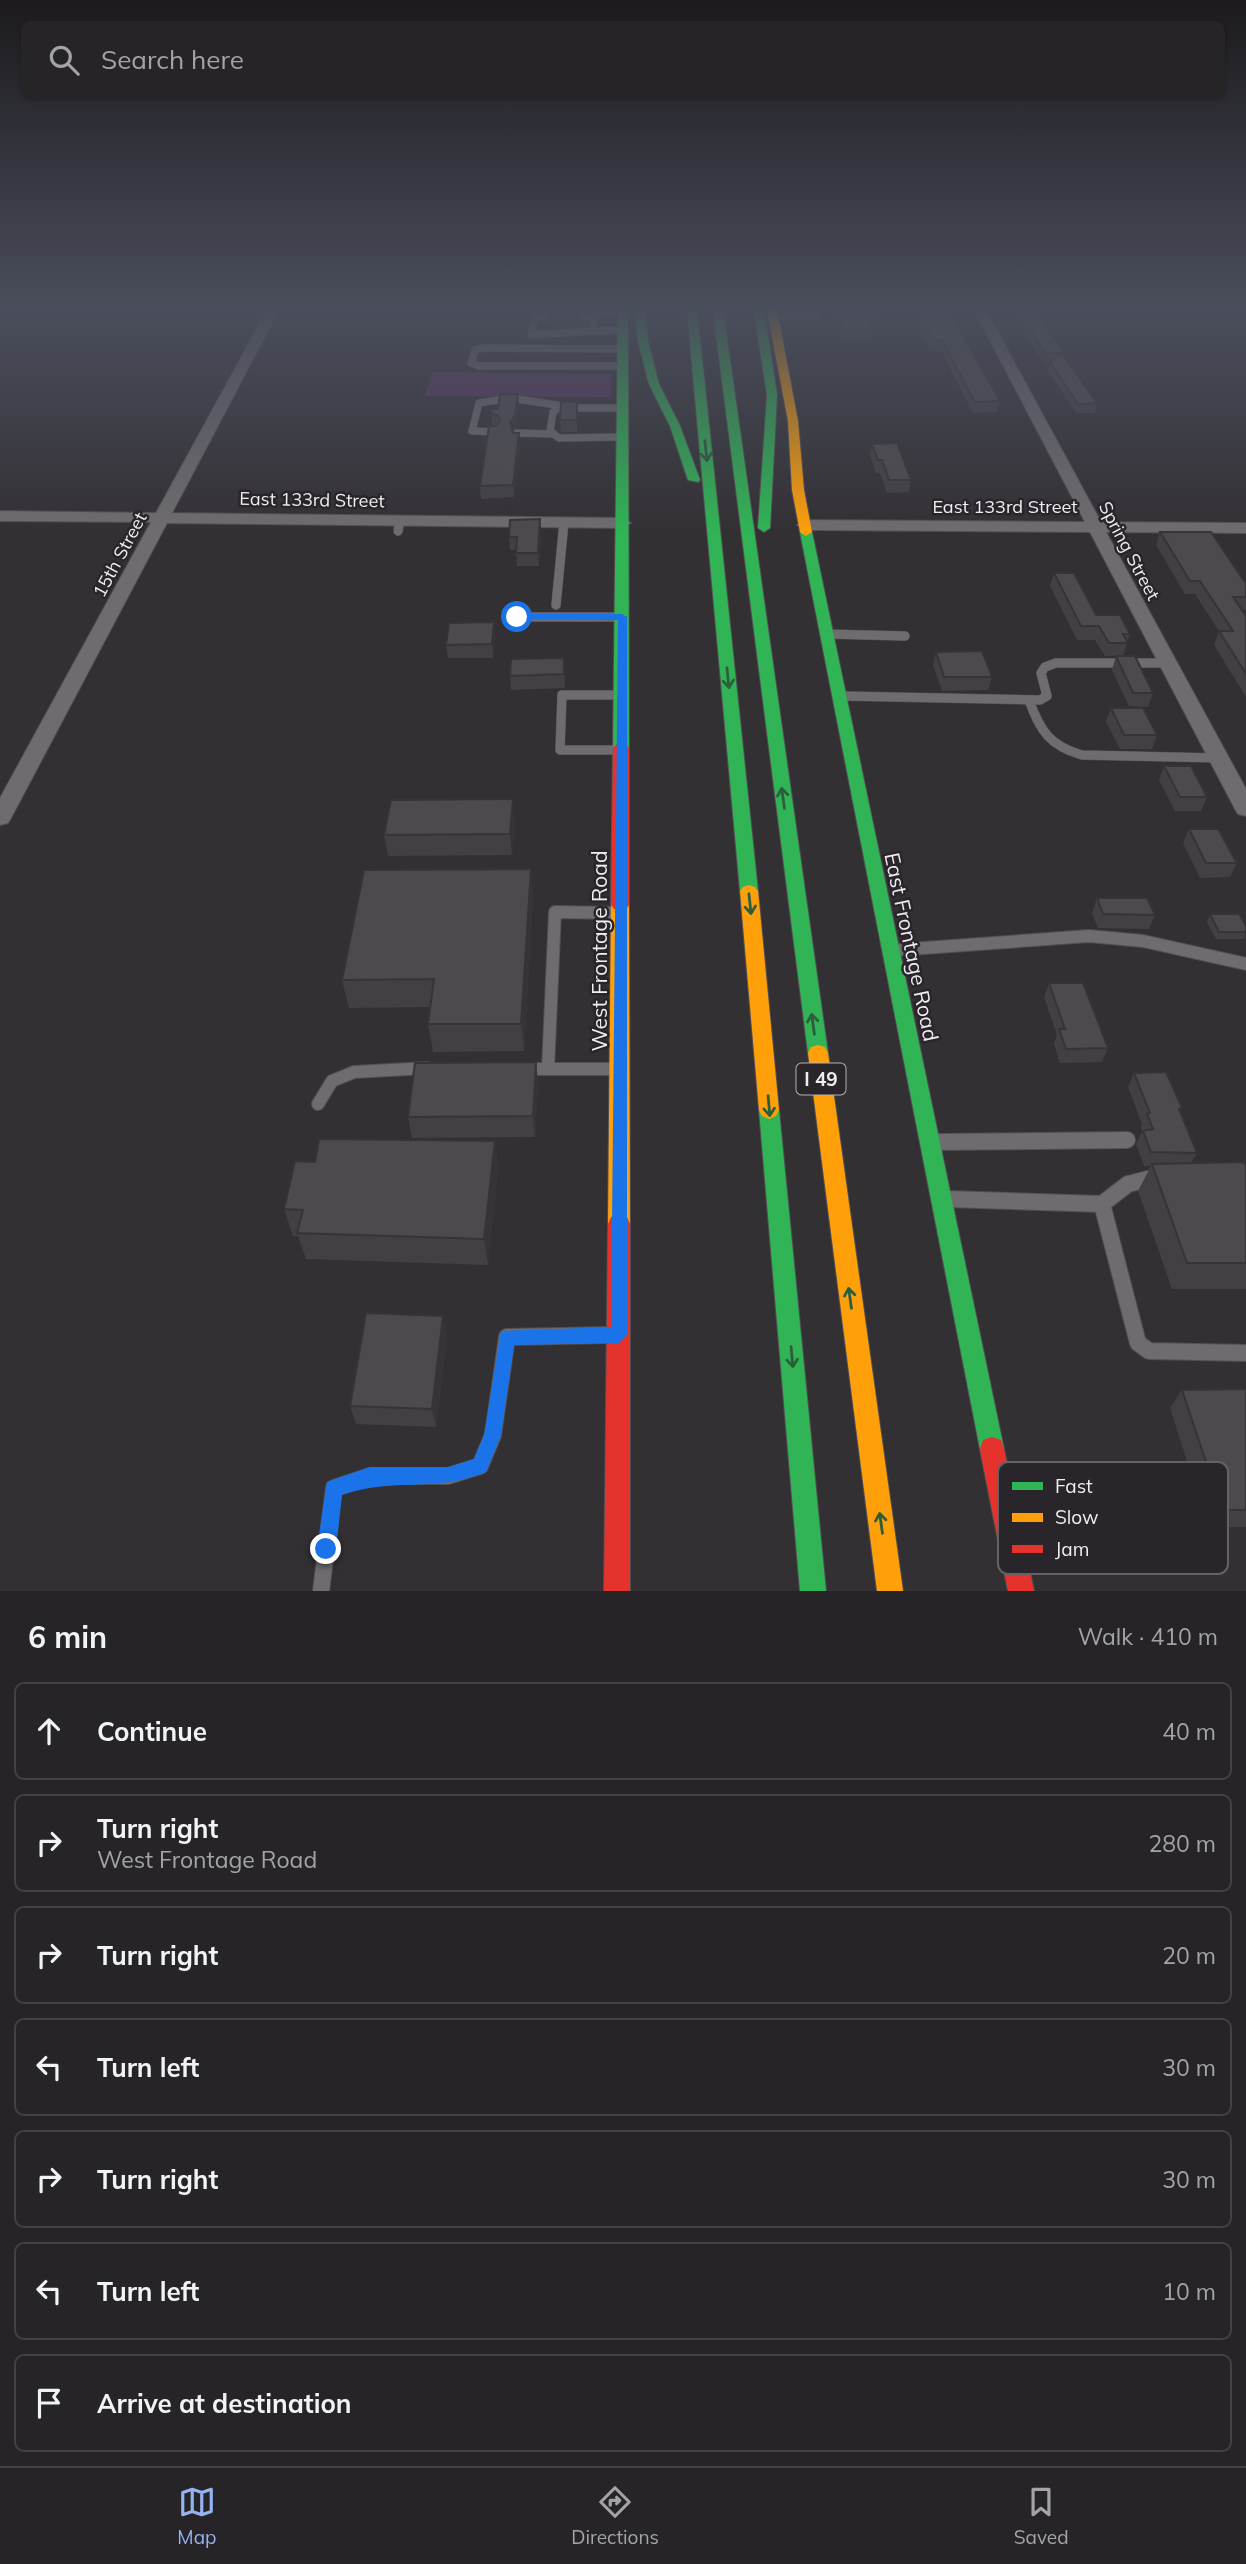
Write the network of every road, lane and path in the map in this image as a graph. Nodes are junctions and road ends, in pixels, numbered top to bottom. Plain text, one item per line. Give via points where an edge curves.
1 (233, 384) edge
2 (622, 384) edge
3 (654, 384) edge
4 (699, 384) edge
5 (728, 384) edge
6 (770, 384) edge
7 (785, 384) edge
8 (1019, 384) edge
9 (564, 406) junction
10 (622, 408) junction
11 (495, 432) edge
12 (517, 433) edge
13 (551, 434) junction
14 (622, 437) junction
15 (0, 516) edge
16 (162, 517) junction
17 (564, 522) junction
18 (623, 523) junction
19 (805, 525) junction
20 (1094, 526) junction
21 (1246, 528) edge
22 (715, 539) junction
23 (751, 566) junction
24 (556, 605) dead end
25 (517, 617) dead end
26 (622, 617) junction
27 (826, 634) junction
28 (905, 636) dead end
29 (1168, 663) junction
30 (622, 695) junction
31 (839, 696) junction
32 (1029, 700) junction
33 (622, 750) junction
34 (1219, 758) junction
35 (1246, 808) edge
36 (0, 818) edge
37 (621, 913) junction
38 (890, 950) junction
39 (1246, 964) edge
40 (437, 1068) edge
41 (506, 1069) edge
42 (548, 1069) junction
43 (620, 1069) junction
44 (318, 1104) dead end
45 (1127, 1140) dead end
46 (930, 1142) junction
47 (1169, 1177) edge
48 (941, 1199) junction
49 (1102, 1204) junction
50 (619, 1335) junction
51 (1246, 1353) edge
52 (998, 1478) edge
53 (321, 1591) edge
54 (618, 1591) edge
55 (813, 1591) edge
56 (890, 1591) edge

1 - 16 street, 15th Street
2 - 10 main road, West Frontage Road
3 - 22 main road via 675,426
4 -> 22 main road, I 49
5 - 23 main road, I 49
6 - 23 main road via 763,537
7 - 19 main road, East Frontage Road
8 - 20 street, Spring Street
9 - 10 lane
9 - 11 lane via 497,398 480,403 472,430
9 - 13 lane via 553,412
10 - 14 main road, West Frontage Road
12 - 13 lane
13 - 14 lane via 559,438
14 - 18 main road, West Frontage Road
15 - 16 street, East 133rd Street
16 - 17 street, East 133rd Street via 473,526
16 - 36 street, 15th Street
17 - 18 street, East 133rd Street
17 - 24 lane
18 - 26 main road, West Frontage Road
19 - 20 street, East 133rd Street
19 - 27 main road, East Frontage Road
20 - 21 street, East 133rd Street
20 - 29 street, Spring Street
22 -> 55 main road, I 49
56 -> 23 main road, I 49
25 - 26 lane
26 - 30 main road, West Frontage Road
27 - 28 lane
27 - 31 main road, East Frontage Road
29 - 32 lane via 1056,663 1041,673 1047,696
29 - 34 street, Spring Street
30 - 33 main road, West Frontage Road
30 - 33 lane via 562,695 560,750
31 - 32 lane
31 - 38 main road, East Frontage Road
32 - 34 lane via 1041,736 1064,751
33 - 37 main road, West Frontage Road
34 - 35 street, Spring Street
37 - 42 lane via 555,912
37 - 43 main road, West Frontage Road
38 - 39 lane via 1089,936 1143,941
38 - 46 main road, East Frontage Road
40 - 44 lane via 354,1072 332,1081
41 - 42 lane
42 - 43 lane
43 - 50 main road, West Frontage Road
45 - 46 lane
46 - 48 main road, East Frontage Road
47 - 49 lane via 1144,1176
48 - 49 lane
48 - 52 main road, East Frontage Road
49 - 51 lane via 1138,1343 1162,1352
50 - 53 lane via 507,1337 492,1435 480,1466 449,1476 370,1476 334,1488
50 - 54 main road, West Frontage Road

